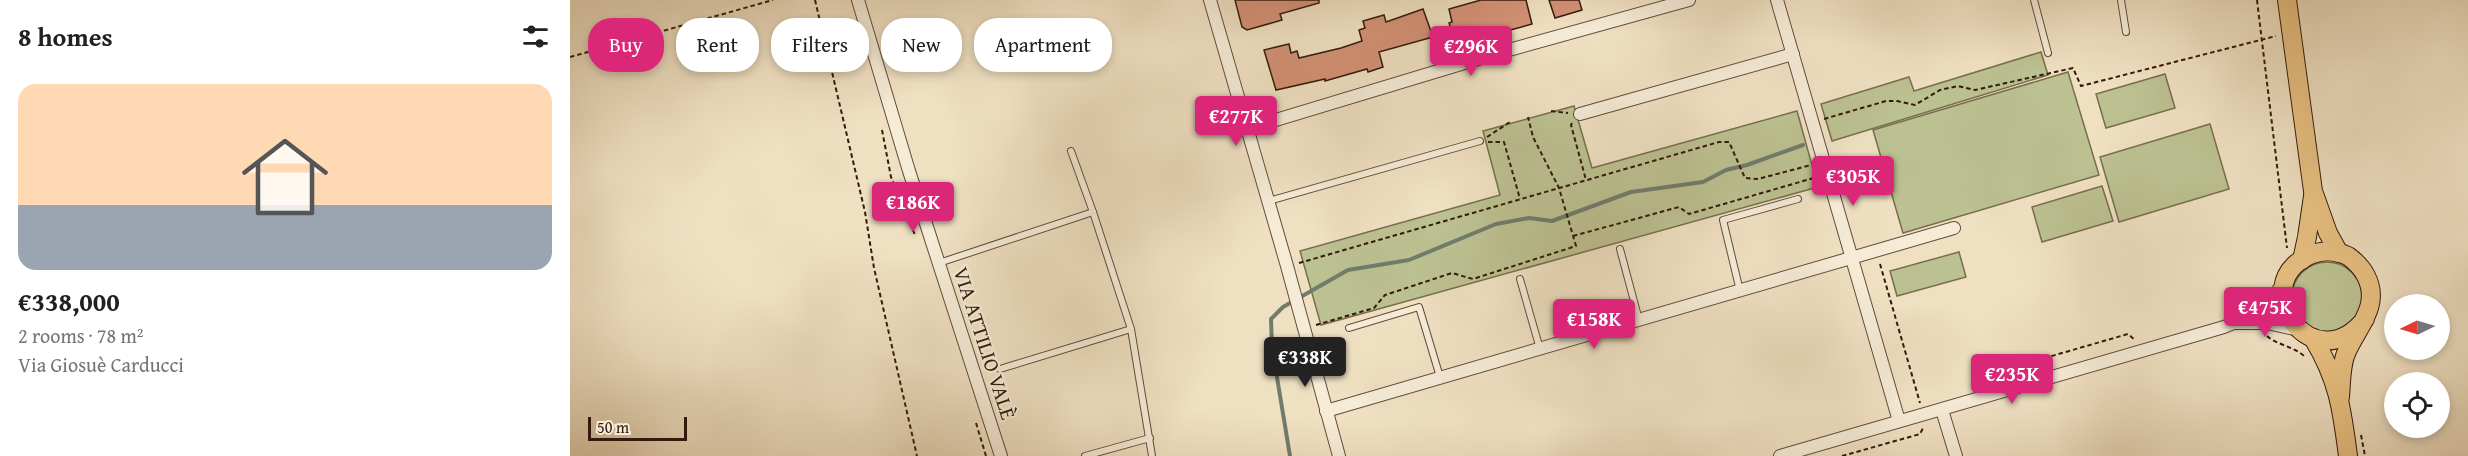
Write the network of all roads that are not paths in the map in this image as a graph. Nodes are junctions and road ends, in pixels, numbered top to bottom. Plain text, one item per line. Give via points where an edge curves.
1 (858, 0) edge
2 (1210, 0) edge
3 (1689, 0) edge
4 (1777, 0) edge
5 (2034, 0) edge
6 (2121, 0) edge
7 (2287, 0) edge
8 (2126, 32) dead end
9 (2048, 53) dead end
10 (1793, 54) junction
11 (1580, 114) road end
12 (1246, 129) junction
13 (1480, 141) road end
14 (1071, 151) dead end
15 (2313, 191) junction
16 (1798, 199) dead end
17 (1268, 201) junction
18 (1093, 212) junction
19 (1954, 228) dead end
20 (1620, 249) dead end
21 (2339, 253) junction
22 (2295, 255) junction
23 (1852, 259) junction
24 (939, 263) junction
25 (1520, 279) dead end
26 (2284, 284) junction
27 (1740, 292) junction
28 (2365, 319) junction
29 (1639, 321) junction
30 (2235, 323) junction
31 (1349, 328) dead end
32 (1131, 329) junction
33 (2306, 334) junction
34 (1540, 350) junction
35 (1000, 369) dead end
36 (1440, 378) junction
37 (2340, 397) junction
38 (1942, 410) junction
39 (1326, 411) junction
40 (1899, 421) junction
41 (1150, 438) junction
42 (1001, 456) edge
43 (1085, 456) edge
44 (1152, 456) edge
45 (1339, 456) edge
46 (1780, 456) edge
47 (1956, 456) edge
48 (2348, 456) edge

1 - 24 street, VIA ATTILIO VALÈ
2 - 12 street
3 - 12 street
4 - 10 street
5 - 9 lane
6 - 8 lane
7 - 15 main road
10 - 11 street
10 - 23 street
12 - 17 street
13 - 17 lane
14 - 18 lane
15 - 21 main road
15 - 22 main road via 2307,237
16 - 27 lane via 1723,220
17 - 39 street
18 - 24 lane
18 - 32 lane
19 - 23 street
20 - 29 lane
21 - 22 main road
21 - 28 main road via 2356,262 2369,282 2371,302
22 - 26 main road
23 - 27 street
23 - 40 street
24 - 42 street, VIA ATTILIO VALÈ
25 - 34 lane
26 - 30 street via 2266,303
26 - 33 main road via 2284,308 2292,323
27 - 29 street
28 - 33 main road via 2357,329 2339,339 2322,340
28 - 37 main road via 2344,360
29 - 34 street
30 - 33 street via 2267,323
30 - 38 street
31 - 36 lane via 1419,307
32 - 35 lane
32 - 41 lane
33 - 37 main road via 2326,360
34 - 36 street
36 - 39 street
37 - 48 main road
38 - 40 street
38 - 47 street
39 - 45 street
40 - 46 street
41 - 43 lane
41 - 44 lane

